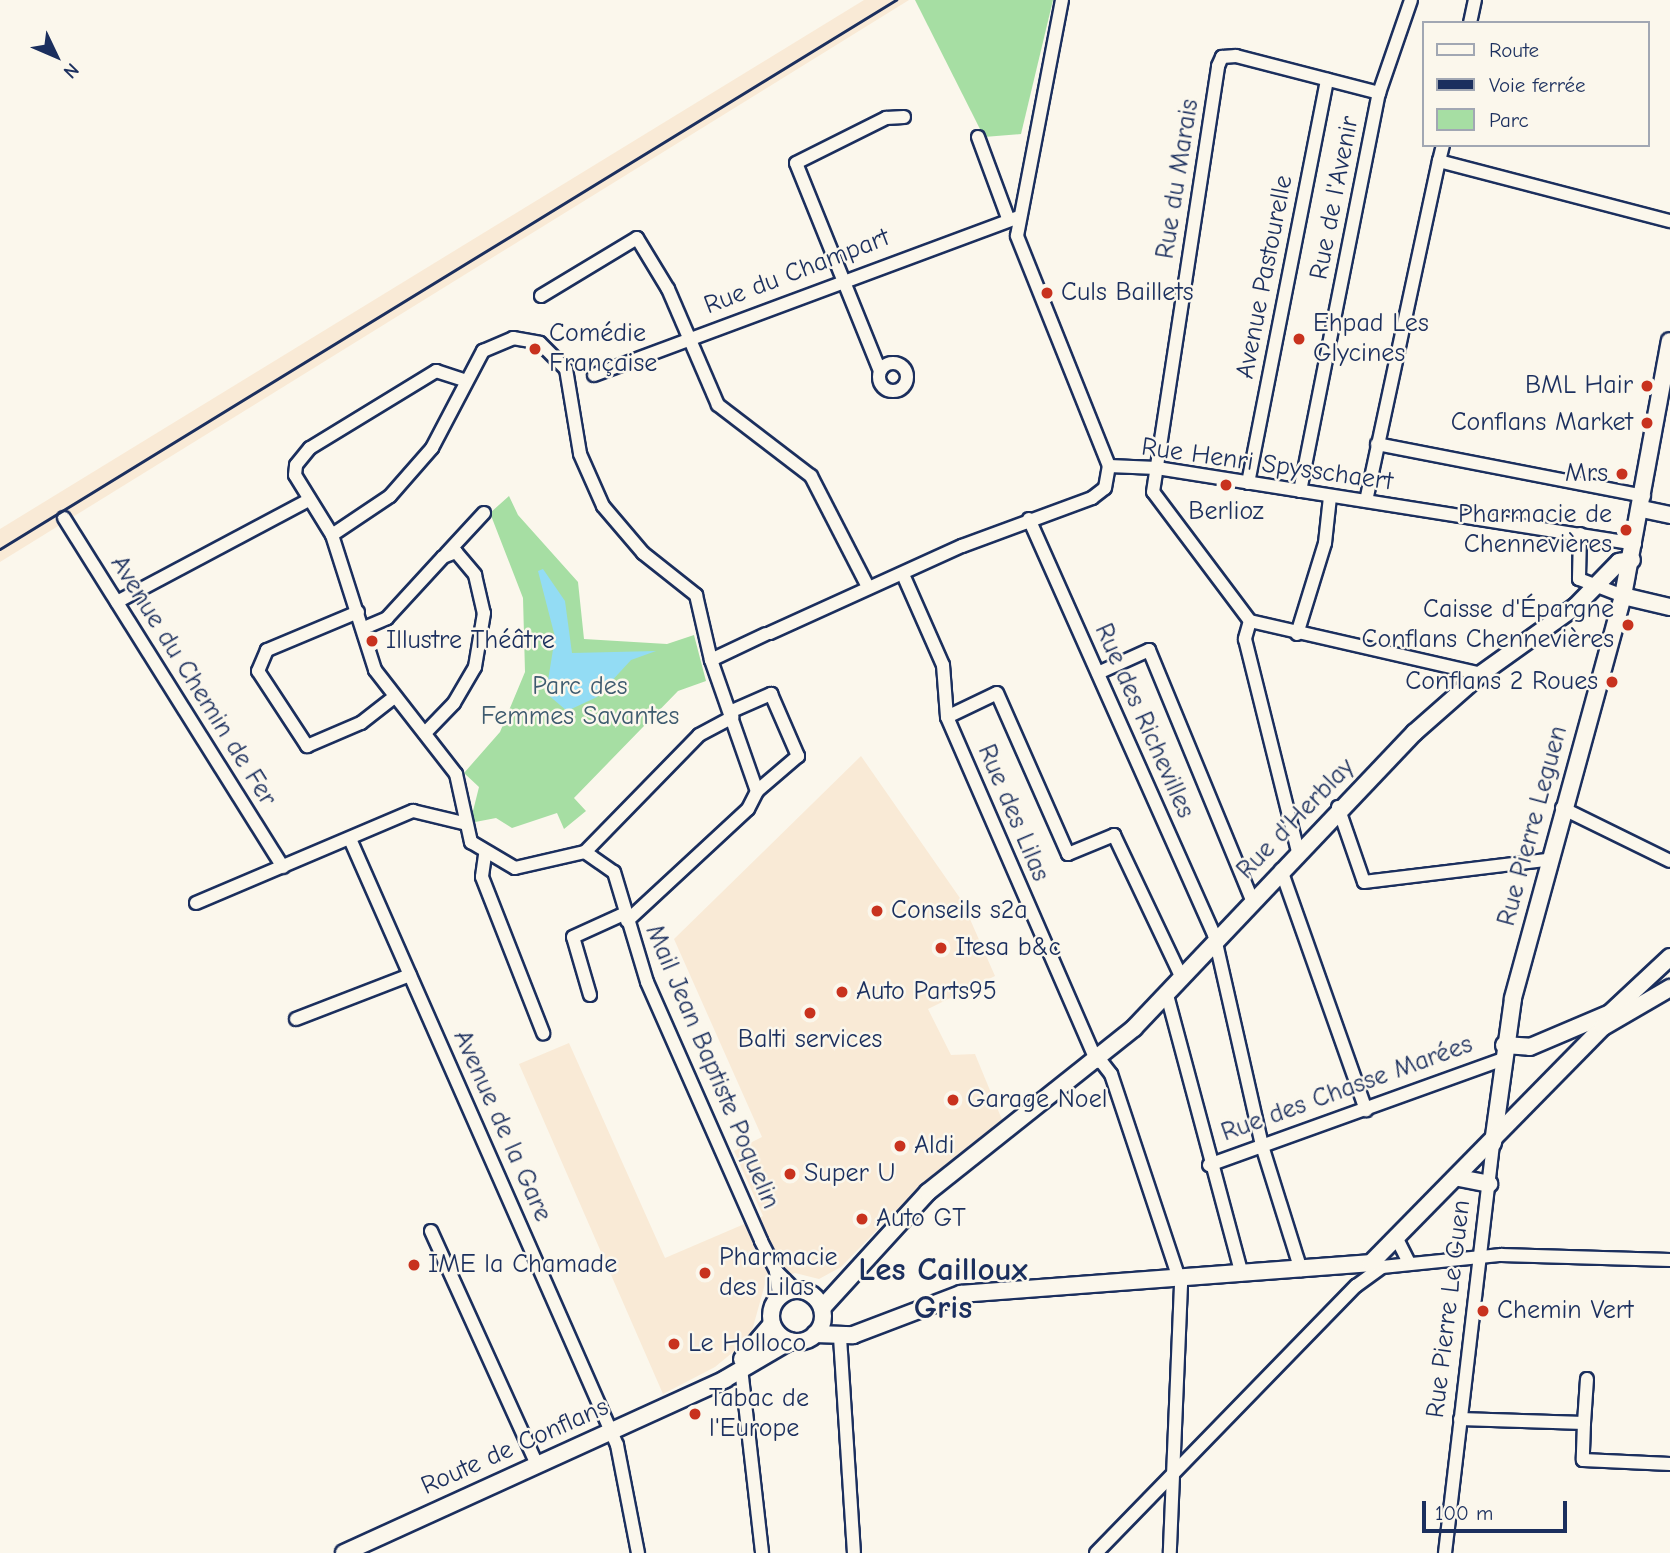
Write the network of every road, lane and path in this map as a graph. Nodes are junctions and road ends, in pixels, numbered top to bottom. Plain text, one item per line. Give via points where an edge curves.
1 (1062, 0) edge
2 (1410, 0) edge
3 (1475, 0) edge
4 (1470, 21) edge
5 (1327, 80) junction
6 (1379, 93) junction
7 (904, 117) dead end
8 (978, 137) dead end
9 (1443, 147) edge
10 (1439, 162) junction
11 (1013, 217) junction
12 (1670, 220) edge
13 (842, 278) junction
14 (541, 296) dead end
15 (688, 339) junction
16 (1670, 341) edge
17 (880, 371) dead end
18 (463, 380) junction
19 (571, 383) junction
20 (1377, 444) junction
21 (1109, 466) junction
22 (1157, 468) junction
23 (1248, 483) junction
24 (1300, 491) junction
25 (1329, 497) junction
26 (309, 500) junction
27 (1366, 501) junction
28 (1643, 502) junction
29 (484, 513) dead end
30 (1670, 515) edge
31 (64, 518) dead end
32 (1029, 519) junction
33 (1580, 534) junction
34 (332, 535) junction
35 (1634, 552) junction
36 (443, 557) junction
37 (905, 579) dead end
38 (869, 587) junction
39 (1592, 589) junction
40 (1623, 596) junction
41 (117, 602) junction
42 (1670, 607) edge
43 (358, 612) junction
44 (1250, 621) junction
45 (364, 628) junction
46 (1297, 634) junction
47 (711, 660) junction
48 (1098, 673) junction
49 (1481, 674) junction
50 (392, 699) junction
51 (732, 714) junction
52 (947, 717) junction
53 (425, 733) junction
54 (757, 791) junction
55 (1338, 807) junction
56 (1562, 808) junction
57 (463, 823) junction
58 (350, 839) junction
59 (1298, 851) junction
60 (585, 852) junction
61 (485, 855) junction
62 (1547, 860) junction
63 (1670, 860) edge
64 (283, 867) junction
65 (1280, 870) junction
66 (1252, 900) junction
67 (196, 903) dead end
68 (626, 917) junction
69 (1214, 942) junction
70 (1670, 957) edge
71 (410, 975) junction
72 (1182, 978) junction
73 (1670, 988) edge
74 (1642, 994) junction
75 (590, 995) dead end
76 (1167, 995) junction
77 (1621, 1010) junction
78 (296, 1019) dead end
79 (1573, 1031) junction
80 (543, 1033) dead end
81 (1593, 1037) junction
82 (1502, 1059) junction
83 (1099, 1061) junction
84 (1366, 1110) junction
85 (1493, 1143) junction
86 (1263, 1149) junction
87 (1209, 1165) junction
88 (1459, 1178) junction
89 (1489, 1184) junction
90 (431, 1231) dead end
91 (1398, 1241) junction
92 (1481, 1257) junction
93 (1670, 1260) edge
94 (1408, 1261) junction
95 (1374, 1266) junction
96 (1301, 1270) junction
97 (776, 1271) junction
98 (1242, 1273) junction
99 (1178, 1278) junction
100 (838, 1285) junction
101 (801, 1291) junction
102 (779, 1297) junction
103 (822, 1308) junction
104 (772, 1324) junction
105 (816, 1334) junction
106 (840, 1337) junction
107 (790, 1341) junction
108 (741, 1368) junction
109 (1587, 1379) dead end
110 (706, 1387) junction
111 (1460, 1419) junction
112 (1584, 1423) junction
113 (611, 1432) junction
114 (536, 1462) junction
115 (1670, 1464) edge
116 (1173, 1475) junction
117 (344, 1553) edge
118 (638, 1553) edge
119 (762, 1553) edge
120 (854, 1553) edge
121 (1096, 1553) edge
122 (1170, 1553) edge
123 (1445, 1553) edge

1 - 11 street
2 - 6 street, Rue de l'Avenir
3 - 4 street
5 - 6 street, Rue du Marais
5 - 22 street, Rue du Marais via 1229,55 1218,66
5 - 23 street, Avenue Pastourelle
6 - 24 street, Rue de l'Avenir
7 - 13 street via 886,118 796,163
8 - 11 street
9 - 10 street
10 - 12 street
10 - 20 street
11 - 13 street, Rue du Champart
11 - 21 street
13 - 15 street, Rue du Champart
13 - 17 street
14 - 15 street via 636,238
15 - 19 street, Rue du Champart
15 - 38 street via 718,405 811,476
16 - 28 main road, Rue Pierre Leguen
18 - 19 street via 495,342 523,338 556,355
18 - 26 street via 436,371 310,448 296,465
18 - 34 street via 432,448 390,496
19 - 47 street via 590,481 625,535 696,595
20 - 27 street
20 - 28 street
21 - 22 street, Rue Henri Spysschaert
21 - 32 street, Rue Henri Spysschaert via 1100,494
22 - 23 street, Rue Henri Spysschaert
22 - 44 street via 1156,497
23 - 24 street, Rue Henri Spysschaert
24 - 25 street, Rue Henri Spysschaert
25 - 27 street, Rue Henri Spysschaert
25 - 46 street via 1325,542
26 - 34 street
26 - 41 street
27 - 33 street, Rue Henri Spysschaert
28 - 30 main road
28 - 35 main road, Rue Pierre Leguen
29 - 36 street
31 - 41 street, Avenue du Chemin de Fer
32 - 38 street, Rue Henri Spysschaert
32 - 48 street, Rue des Richevilles
33 - 35 street, Rue Henri Spysschaert
33 - 39 street via 1579,579
34 - 43 street
35 - 39 main road, Rue d'Herblay
35 - 40 main road, Rue Pierre Leguen
36 - 45 street via 387,618
36 - 53 street via 456,552 466,562 484,613 466,685
37 - 52 street, Rue des Lilas via 943,665
38 - 47 street, Rue Henri Spysschaert
39 - 40 street
39 - 49 main road, Rue d'Herblay
40 - 42 main road
40 - 56 main road, Rue Pierre Leguen
41 - 64 street, Avenue du Chemin de Fer
43 - 45 street
43 - 50 street via 267,650 258,671 307,746 361,723
44 - 46 street
44 - 59 street via 1245,639
45 - 50 street via 375,670
46 - 49 street
47 - 51 street
48 - 66 street via 1149,650
48 - 69 street, Rue des Richevilles
49 - 55 main road, Rue d'Herblay
50 - 53 street
51 - 54 street
51 - 54 street via 771,694 798,757
51 - 60 street via 699,735
52 - 72 street via 997,694 1068,854 1114,835
52 - 83 street, Rue des Lilas
53 - 57 street via 456,774
54 - 68 street via 748,809
55 - 59 main road, Rue d'Herblay
55 - 62 street via 1364,883
56 - 62 main road, Rue Pierre Leguen
56 - 63 street
57 - 58 street via 413,811
57 - 61 street
58 - 64 street
58 - 71 street, Avenue de la Gare
59 - 65 main road, Rue d'Herblay
60 - 61 street via 516,868
60 - 68 street, Mail Jean Baptiste Poquelin via 614,872
61 - 80 street via 482,877
62 - 82 main road, Rue Pierre Leguen
64 - 67 street
65 - 66 main road, Rue d'Herblay
65 - 84 street
66 - 69 main road, Rue d'Herblay
68 - 75 street via 573,937
68 - 97 street, Mail Jean Baptiste Poquelin via 647,982
69 - 72 main road, Rue d'Herblay
69 - 86 street, Rue des Richevilles
70 - 74 main road
71 - 78 street
71 - 113 street, Avenue de la Gare
72 - 76 main road, Rue d'Herblay
73 - 74 main road
74 - 77 main road
76 - 83 main road, Rue d'Herblay
76 - 87 street
77 - 79 main road, Rue des Chasse Marées
77 - 81 main road
79 - 81 main road
79 - 82 main road, Rue des Chasse Marées
81 - 85 main road
82 - 84 street, Rue des Chasse Marées
82 - 85 main road, Rue Pierre Le Guen
83 - 99 street, Rue des Lilas via 1111,1074
83 - 100 main road, Rue d'Herblay via 945,1177
84 - 86 street, Rue des Chasse Marées
85 - 88 main road
85 - 89 street, Rue Pierre Le Guen
86 - 87 street, Rue des Chasse Marées
86 - 96 street, Rue des Richevilles
87 - 98 street
88 - 89 main road
88 - 91 main road
89 - 92 street, Rue Pierre Le Guen
90 - 114 street
91 - 94 street
91 - 95 main road
92 - 93 street
92 - 94 street
92 - 111 street, Rue Pierre Le Guen
94 - 95 street
95 - 96 main road
95 - 116 street
96 - 98 main road
97 - 101 street, Mail Jean Baptiste Poquelin
97 - 102 street, Mail Jean Baptiste Poquelin
98 - 99 main road
99 - 106 main road via 951,1296
99 - 116 street, Rue des Lilas
100 - 101 main road
100 - 103 main road
101 - 102 main road
101 - 103 main road
102 - 104 main road
103 - 105 main road
104 - 107 main road
104 - 110 main road, Route de Conflans via 752,1350
105 - 106 main road
105 - 107 main road
106 - 120 street
107 - 108 main road, Route de Conflans
108 - 110 main road, Route de Conflans
108 - 119 street
109 - 112 street
110 - 113 main road, Route de Conflans
111 - 112 street
111 - 123 street, Rue Pierre Le Guen
112 - 115 street via 1583,1460
113 - 114 main road, Route de Conflans
113 - 118 street, Avenue de la Gare
114 - 117 main road, Route de Conflans
116 - 121 street
116 - 122 street, Rue des Lilas

